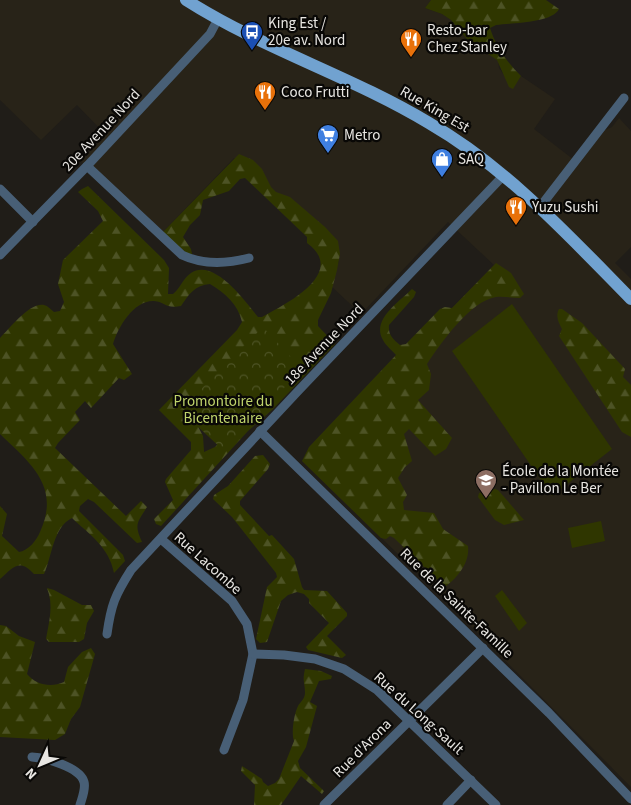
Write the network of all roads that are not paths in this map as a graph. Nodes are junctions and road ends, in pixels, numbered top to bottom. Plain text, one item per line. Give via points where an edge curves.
1 (186, 0) edge
2 (218, 19) junction
3 (624, 98) dead end
4 (87, 166) junction
5 (504, 175) junction
6 (0, 189) edge
7 (540, 207) junction
8 (33, 222) junction
9 (0, 255) edge
10 (249, 258) dead end
11 (631, 299) edge
12 (260, 431) junction
13 (161, 539) junction
14 (107, 634) dead end
15 (483, 648) junction
16 (253, 654) junction
17 (410, 720) junction
18 (224, 750) dead end
19 (32, 757) dead end
20 (471, 780) junction
21 (631, 799) edge
22 (80, 805) edge
23 (324, 805) edge
24 (447, 805) edge
25 (496, 805) edge

1 - 2 main road, Rue King Est
2 - 4 street, 20e Avenue Nord via 210,34
2 - 5 main road, Rue King Est via 418,116
3 - 7 street
4 - 8 street, 20e Avenue Nord
4 - 10 street via 182,255 212,263
5 - 7 main road, Rue King Est
5 - 12 street, 18e Avenue Nord
6 - 8 street
7 - 11 main road, Rue King Est
8 - 9 street, 20e Avenue Nord
12 - 13 street, 18e Avenue Nord
12 - 15 street, Rue de la Sainte-Famille
13 - 14 street, 18e Avenue Nord via 131,570 119,588 110,609
13 - 16 street, Rue Lacombe via 232,601 247,624
15 - 17 street, Rue d'Arona
15 - 21 street, Rue de la Sainte-Famille
16 - 17 street, Rue du Long-Sault via 315,659 344,669 377,690
16 - 18 street, Rue Lacombe via 244,700
17 - 20 street, Rue du Long-Sault
17 - 23 street, Rue d'Arona
19 - 22 street via 49,760 80,775 85,788
20 - 24 street
20 - 25 street, Rue du Long-Sault

